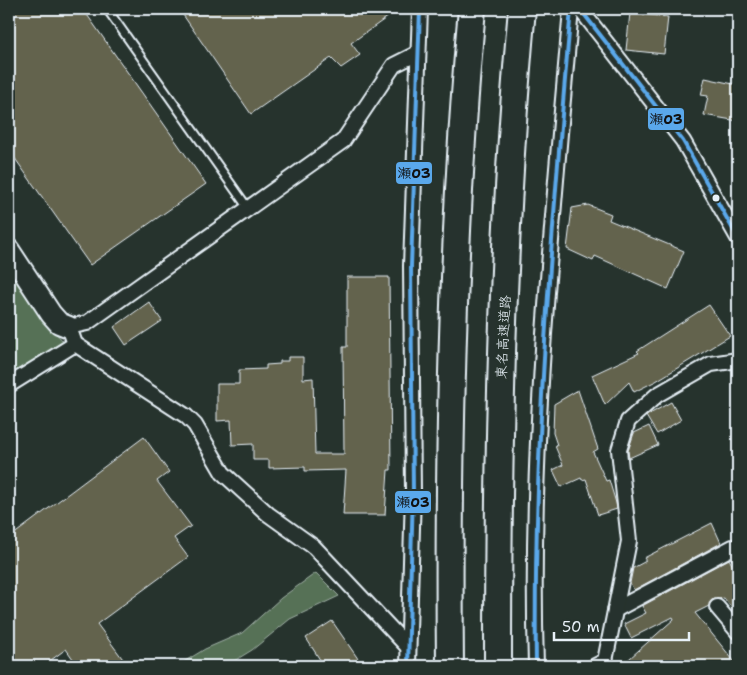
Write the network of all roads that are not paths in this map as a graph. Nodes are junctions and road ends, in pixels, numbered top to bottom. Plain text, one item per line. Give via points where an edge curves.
1 (107, 9) edge
2 (420, 9) edge
3 (472, 9) edge
4 (522, 9) edge
5 (571, 9) edge
6 (580, 9) edge
7 (418, 53) junction
8 (248, 208) junction
9 (738, 238) edge
10 (9, 250) edge
11 (72, 336) junction
12 (738, 360) edge
13 (9, 385) edge
14 (738, 554) edge
15 (716, 607) dead end
16 (615, 610) junction
17 (738, 632) edge
18 (408, 647) junction
19 (408, 666) edge
20 (450, 666) edge
21 (498, 666) edge
22 (536, 666) edge
23 (595, 666) edge

1 - 8 lane
2 - 7 street
3 - 20 highway via 458,228 450,441
4 - 21 highway, 東名高速道路 via 498,445
5 - 22 street via 551,240 538,462 534,580
6 - 9 street via 683,141
7 - 8 street via 394,65 343,141
7 - 18 street via 411,266 413,493
8 - 11 street
10 - 11 street via 51,314
11 - 13 street
11 - 18 street via 186,416 195,425 223,473 268,514 314,547
12 - 16 street via 711,364 657,395 628,422 619,450 629,540
14 - 16 street via 733,547
15 - 17 street
16 - 23 street via 605,661
18 - 19 street

